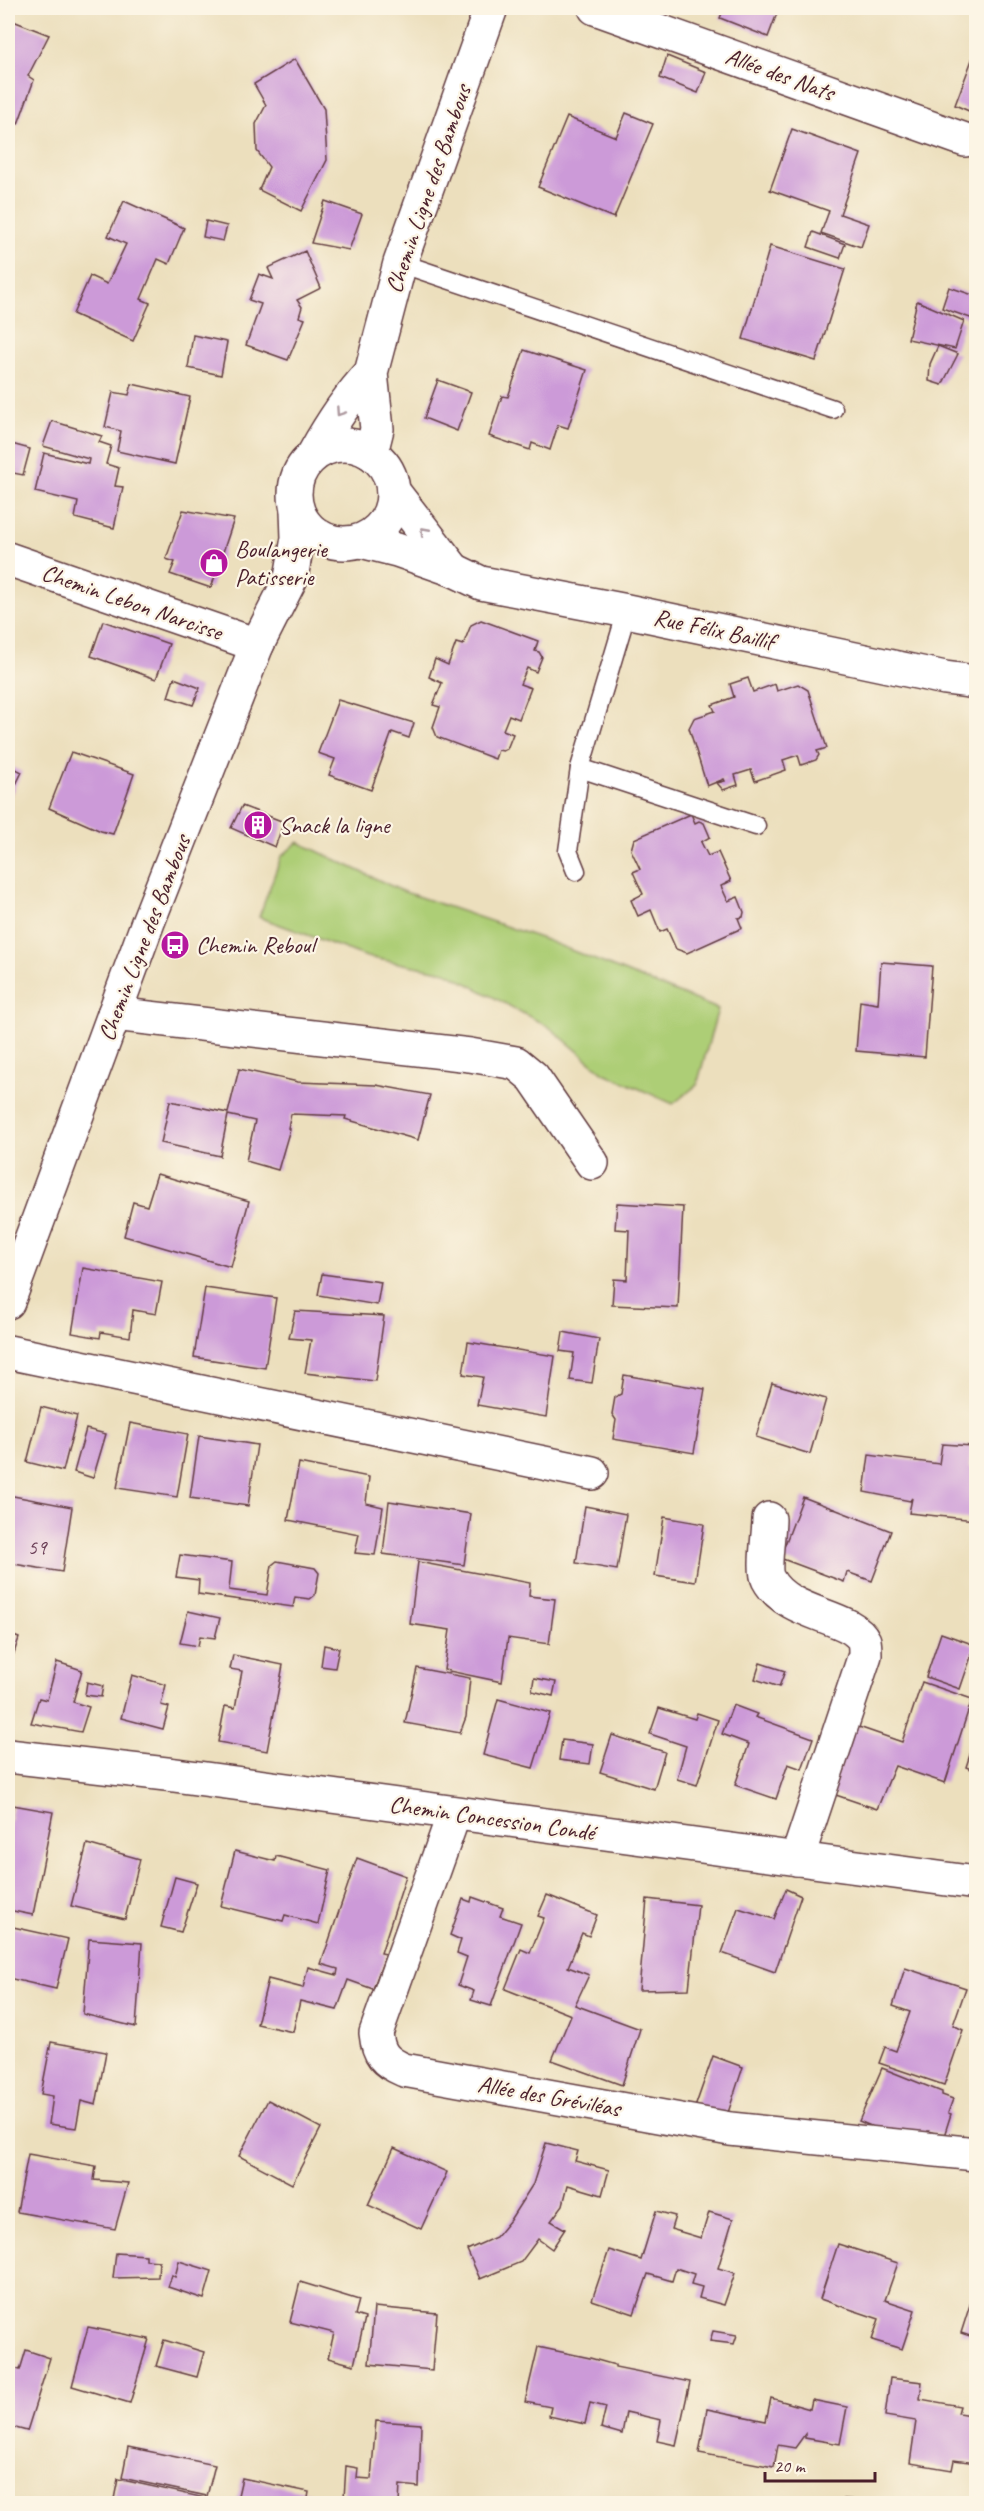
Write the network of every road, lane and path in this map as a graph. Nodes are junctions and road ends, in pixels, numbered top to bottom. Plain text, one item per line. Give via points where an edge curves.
1 (491, 8) edge
2 (595, 8) edge
3 (965, 140) dead end
4 (400, 263) junction
5 (371, 373) junction
6 (833, 409) dead end
7 (371, 453) junction
8 (315, 454) junction
9 (393, 491) junction
10 (297, 510) junction
11 (353, 542) junction
12 (8, 559) edge
13 (454, 570) junction
14 (291, 578) junction
15 (627, 611) junction
16 (257, 645) junction
17 (976, 682) edge
18 (580, 768) junction
19 (756, 826) dead end
20 (576, 871) dead end
21 (114, 1014) junction
22 (592, 1163) dead end
23 (9, 1292) edge
24 (8, 1352) edge
25 (592, 1473) dead end
26 (769, 1520) dead end
27 (8, 1756) edge
28 (454, 1814) junction
29 (797, 1859) junction
30 (976, 1883) edge
31 (976, 2154) edge

1 - 4 street, Chemin Ligne des Bambous
2 - 3 street, Allée des Nats
4 - 5 street, Chemin Ligne des Bambous
4 - 6 lane
5 - 7 street, Chemin Ligne des Bambous via 377,429
5 -> 8 street, Chemin Ligne des Bambous via 328,428
7 - 8 street via 343,445
7 - 9 street via 386,470
8 - 10 street via 296,479
9 - 11 street via 386,520 375,532
13 -> 9 street, Rue Félix Baillif
10 - 11 street via 314,534 329,542
10 - 14 street, Chemin Ligne des Bambous via 298,538
11 - 13 street, Rue Félix Baillif via 397,550
11 - 14 street, Chemin Ligne des Bambous via 325,553
12 - 16 street, Chemin Lebon Narcisse
13 - 15 street, Rue Félix Baillif via 481,583
14 - 16 street, Chemin Ligne des Bambous
15 - 17 street, Rue Félix Baillif
15 - 18 lane
16 - 21 street, Chemin Ligne des Bambous
18 - 19 lane
18 - 20 lane via 568,852
21 - 22 street via 516,1063 534,1077
21 - 23 street, Chemin Ligne des Bambous
24 - 25 street
26 - 29 street via 767,1578 776,1590 796,1606 856,1632 864,1642 865,1655
27 - 28 street, Chemin Concession Condé via 187,1776
28 - 29 street, Chemin Concession Condé
28 - 31 street, Allée des Gréviléas via 376,2033 382,2057 390,2064 404,2070 730,2129
29 - 30 street, Chemin Concession Condé

